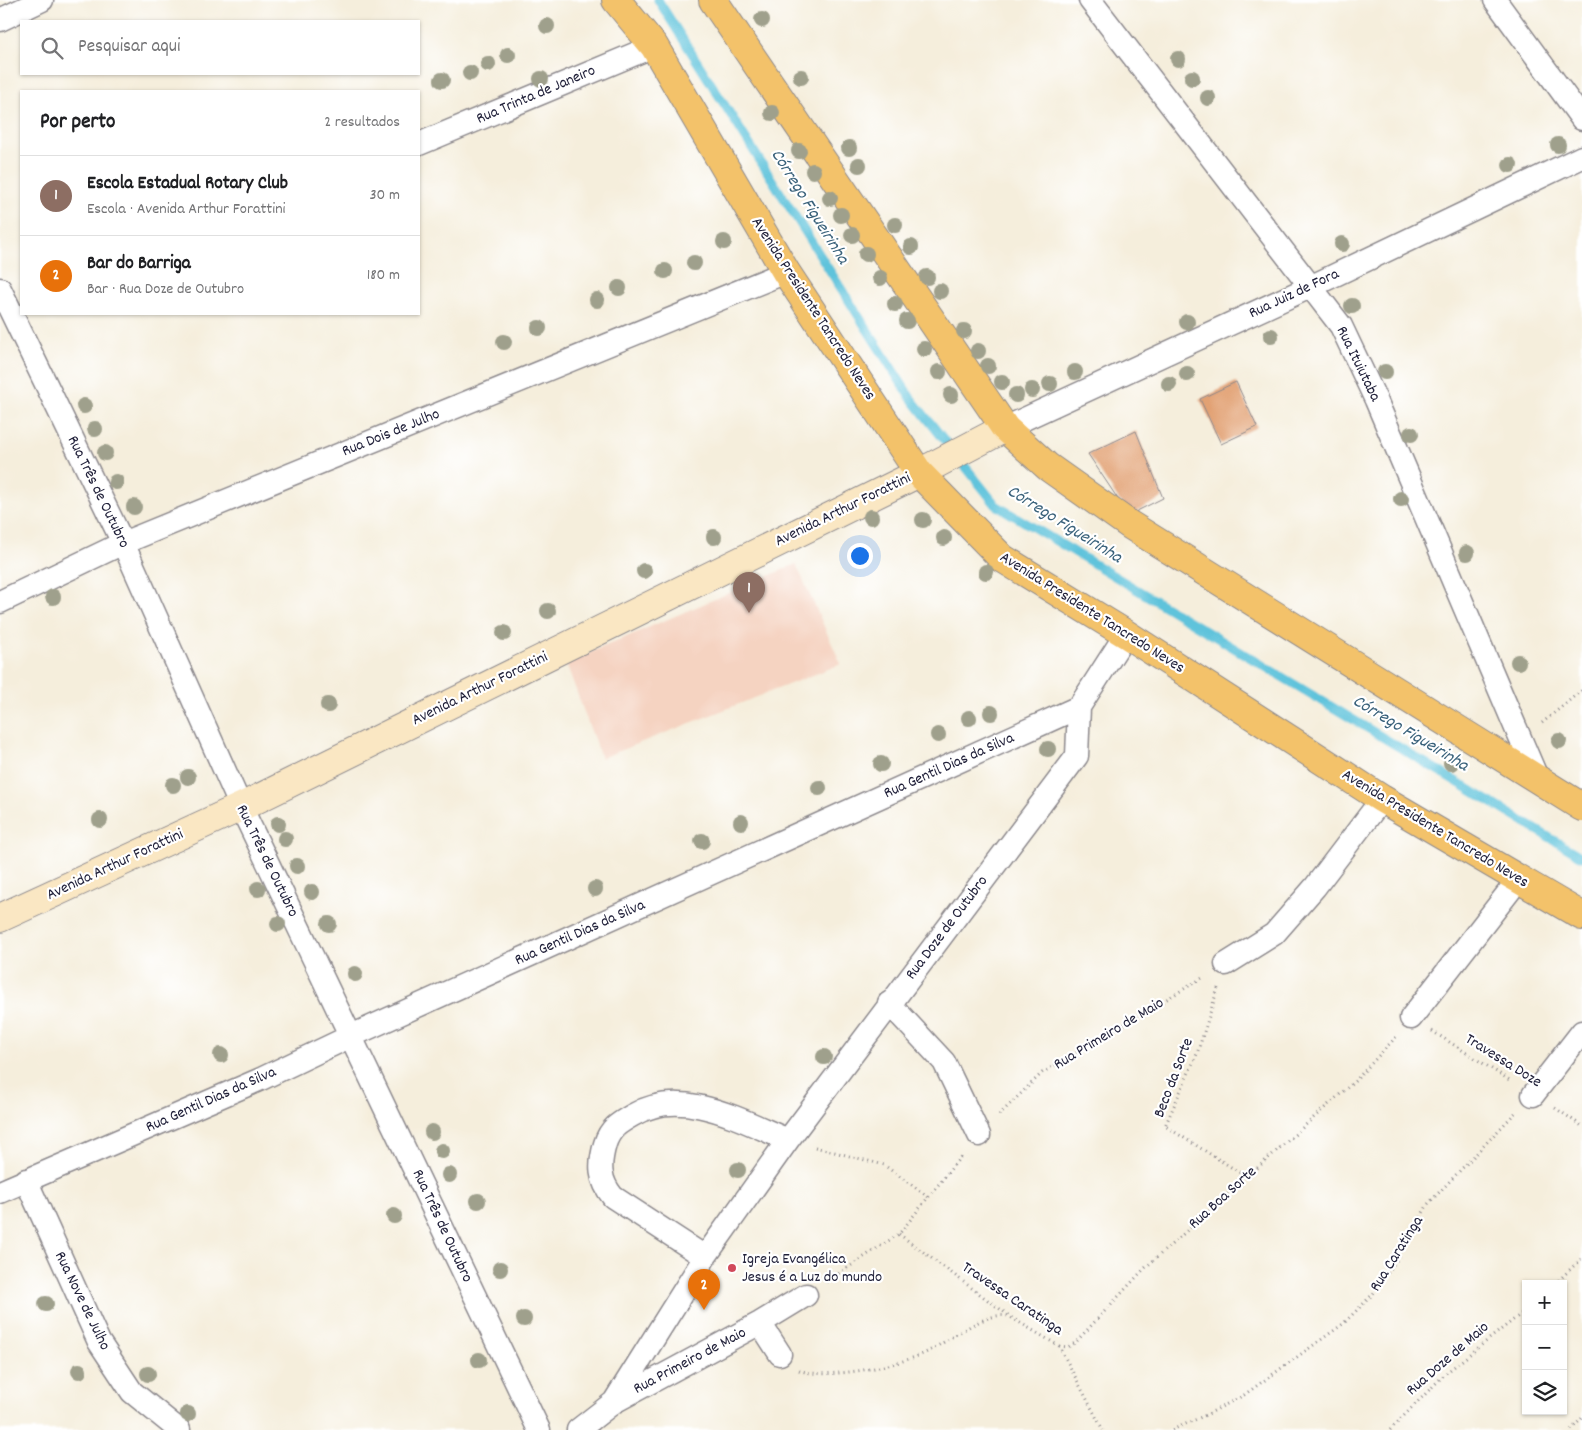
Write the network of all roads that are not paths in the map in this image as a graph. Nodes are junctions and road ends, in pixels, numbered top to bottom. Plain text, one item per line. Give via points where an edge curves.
1 (42, 0) edge
2 (616, 0) edge
3 (713, 0) edge
4 (1090, 0) edge
5 (1495, 0) edge
6 (0, 20) edge
7 (654, 46) junction
8 (1582, 119) edge
9 (420, 144) edge
10 (1582, 157) edge
11 (786, 272) junction
12 (1310, 287) junction
13 (0, 289) edge
14 (11, 313) edge
15 (1005, 428) junction
16 (919, 472) junction
17 (123, 542) junction
18 (0, 602) edge
19 (1126, 634) junction
20 (1079, 707) junction
21 (1538, 780) junction
22 (1382, 799) junction
23 (241, 807) junction
24 (1582, 807) edge
25 (1518, 880) junction
26 (1582, 916) edge
27 (0, 918) edge
28 (1226, 964) road end
29 (889, 1003) junction
30 (1411, 1018) road end
31 (1582, 1032) edge
32 (351, 1036) junction
33 (1533, 1095) road end
34 (979, 1135) road end
35 (788, 1140) junction
36 (26, 1180) junction
37 (0, 1192) edge
38 (705, 1257) junction
39 (806, 1295) dead end
40 (760, 1323) junction
41 (780, 1354) road end
42 (614, 1402) junction
43 (179, 1430) edge
44 (539, 1430) edge
45 (578, 1430) edge

1 - 6 street
2 - 7 main road, Avenida Presidente Tancredo Neves
3 - 15 main road
4 - 12 street, Rua Ituiutaba
5 - 8 street
7 - 9 street, Rua Trinta de Janeiro
7 - 11 main road, Avenida Presidente Tancredo Neves
10 - 12 street, Rua Juiz de Fora
11 - 16 main road, Avenida Presidente Tancredo Neves
11 - 17 street, Rua Dois de Julho
12 - 15 street, Rua Juiz de Fora
12 - 21 street, Rua Ituiutaba via 1341,326 1357,359
13 - 14 street, Rua Três de Outubro
14 - 17 street, Rua Três de Outubro
15 - 16 street, Avenida Arthur Forattini
15 - 21 main road via 1048,467 1130,524
16 - 19 main road, Avenida Presidente Tancredo Neves via 1002,558
16 - 23 street, Avenida Arthur Forattini
17 - 18 street, Rua Dois de Julho
17 - 23 street, Rua Três de Outubro
19 - 20 street
19 - 22 main road, Avenida Presidente Tancredo Neves
20 - 29 street, Rua Doze de Outubro via 1077,756
20 - 32 street, Rua Gentil Dias da Silva
21 - 24 main road
22 - 25 main road, Avenida Presidente Tancredo Neves
22 - 28 street via 1315,887 1274,934
23 - 27 street, Avenida Arthur Forattini
23 - 32 street, Rua Três de Outubro
25 - 26 main road, Avenida Presidente Tancredo Neves
25 - 30 street
29 - 34 street via 944,1062
29 - 35 street, Rua Doze de Outubro
31 - 33 street
32 - 36 street, Rua Gentil Dias da Silva via 261,1079
32 - 44 street, Rua Três de Outubro
35 - 38 street, Rua Doze de Outubro
35 - 38 street via 722,1114 676,1102 653,1105 616,1124 609,1134 601,1162 604,1186 613,1197
36 - 37 street, Rua Gentil Dias da Silva
36 - 43 street, Rua Nove de Julho via 99,1342 132,1392
38 - 42 street, Rua Doze de Outubro
39 - 40 street, Rua Primeiro de Maio
40 - 41 street
40 - 42 street, Rua Primeiro de Maio
42 - 45 street, Rua Primeiro de Maio

